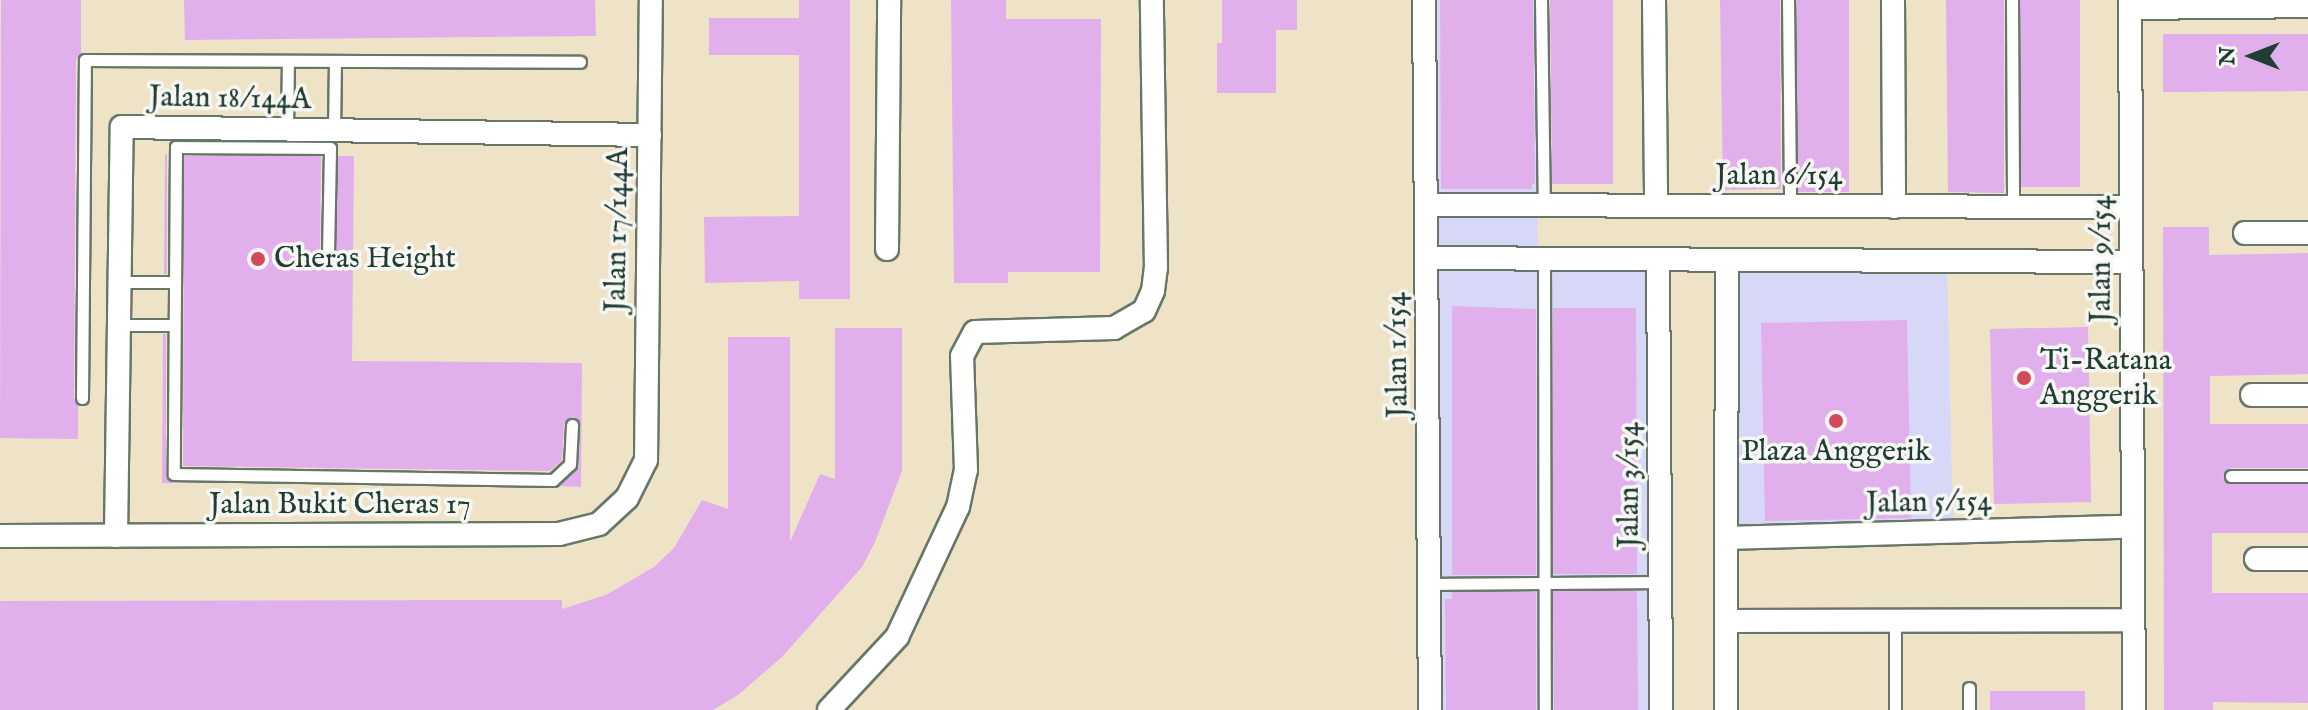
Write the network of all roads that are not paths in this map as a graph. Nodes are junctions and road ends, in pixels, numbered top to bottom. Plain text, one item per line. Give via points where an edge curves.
1 (651, 0) edge
2 (889, 0) edge
3 (1152, 0) edge
4 (1424, 0) edge
5 (1541, 0) edge
6 (1654, 0) edge
7 (1788, 0) edge
8 (1893, 0) edge
9 (2012, 0) edge
10 (2130, 4) edge
11 (2308, 6) edge
12 (288, 62) junction
13 (335, 62) junction
14 (580, 62) dead end
15 (287, 130) junction
16 (334, 131) junction
17 (650, 135) junction
18 (1427, 205) junction
19 (1544, 206) junction
20 (1656, 206) junction
21 (1790, 206) junction
22 (1894, 207) junction
23 (2013, 207) junction
24 (2131, 207) junction
25 (2245, 233) dead end
26 (2308, 233) edge
27 (887, 249) dead end
28 (328, 254) dead end
29 (1427, 258) junction
30 (1544, 259) junction
31 (1658, 259) junction
32 (1727, 260) junction
33 (2131, 262) junction
34 (120, 282) junction
35 (174, 282) junction
36 (119, 325) junction
37 (174, 325) junction
38 (2252, 395) dead end
39 (2308, 395) edge
40 (82, 398) dead end
41 (572, 425) dead end
42 (646, 460) joint
43 (2231, 476) dead end
44 (2308, 476) edge
45 (2133, 527) junction
46 (0, 536) edge
47 (116, 536) junction
48 (1727, 538) junction
49 (2256, 559) dead end
50 (2308, 559) edge
51 (1660, 582) junction
52 (1431, 584) junction
53 (1544, 585) junction
54 (1895, 620) junction
55 (2133, 620) junction
56 (1726, 621) junction
57 (1969, 688) dead end
58 (829, 710) edge
59 (1430, 710) edge
60 (1545, 710) edge
61 (1661, 710) edge
62 (1726, 710) edge
63 (1895, 710) edge
64 (1969, 710) edge
65 (2134, 710) edge

1 - 17 street, Jalan 17/144A
2 - 27 street
3 - 58 street via 1156,268 1144,311 1114,328 975,332 967,342 962,356 966,470 958,507 897,637
4 - 18 street, Jalan 1/154
5 - 19 lane
6 - 20 street
7 - 21 lane
8 - 22 street
9 - 23 lane
10 - 11 street
10 - 24 street, Jalan 9/154
12 - 13 lane
12 - 15 lane
12 - 40 lane via 85,60
13 - 14 lane
13 - 16 lane
15 - 16 street, Jalan 18/144A
15 - 34 street, Jalan 18/144A via 122,127
16 - 17 street, Jalan 18/144A
17 - 42 street, Jalan 17/144A
18 - 19 street, Jalan 6/154
18 - 29 street, Jalan 1/154
19 - 20 street, Jalan 6/154
20 - 21 street, Jalan 6/154
21 - 22 street, Jalan 6/154
22 - 23 street, Jalan 6/154
23 - 24 street, Jalan 6/154
24 - 33 street, Jalan 9/154
25 - 26 street
28 - 35 lane via 330,148 176,147
29 - 30 street
29 - 52 street, Jalan 1/154
30 - 31 street
30 - 53 lane
31 - 32 street
31 - 51 street, Jalan 3/154
32 - 33 street
32 - 48 street
33 - 45 street, Jalan 9/154
34 - 35 lane
34 - 36 street, Jalan 18/144A
35 - 37 lane
36 - 37 lane
36 - 47 street, Jalan 18/144A
37 - 41 lane via 174,474 553,480 570,464
38 - 39 street
42 - 47 street, Jalan Bukit Cheras 17 via 627,498 599,524 559,534
43 - 44 lane
45 - 48 street, Jalan 5/154
45 - 55 street, Jalan 9/154
46 - 47 street, Jalan Bukit Cheras 17
48 - 56 street
49 - 50 street
51 - 53 lane
51 - 61 street, Jalan 3/154
52 - 53 lane
52 - 59 street, Jalan 1/154
53 - 60 lane
54 - 55 street
54 - 56 street
54 - 63 lane
55 - 65 street, Jalan 9/154
56 - 62 street
57 - 64 lane

